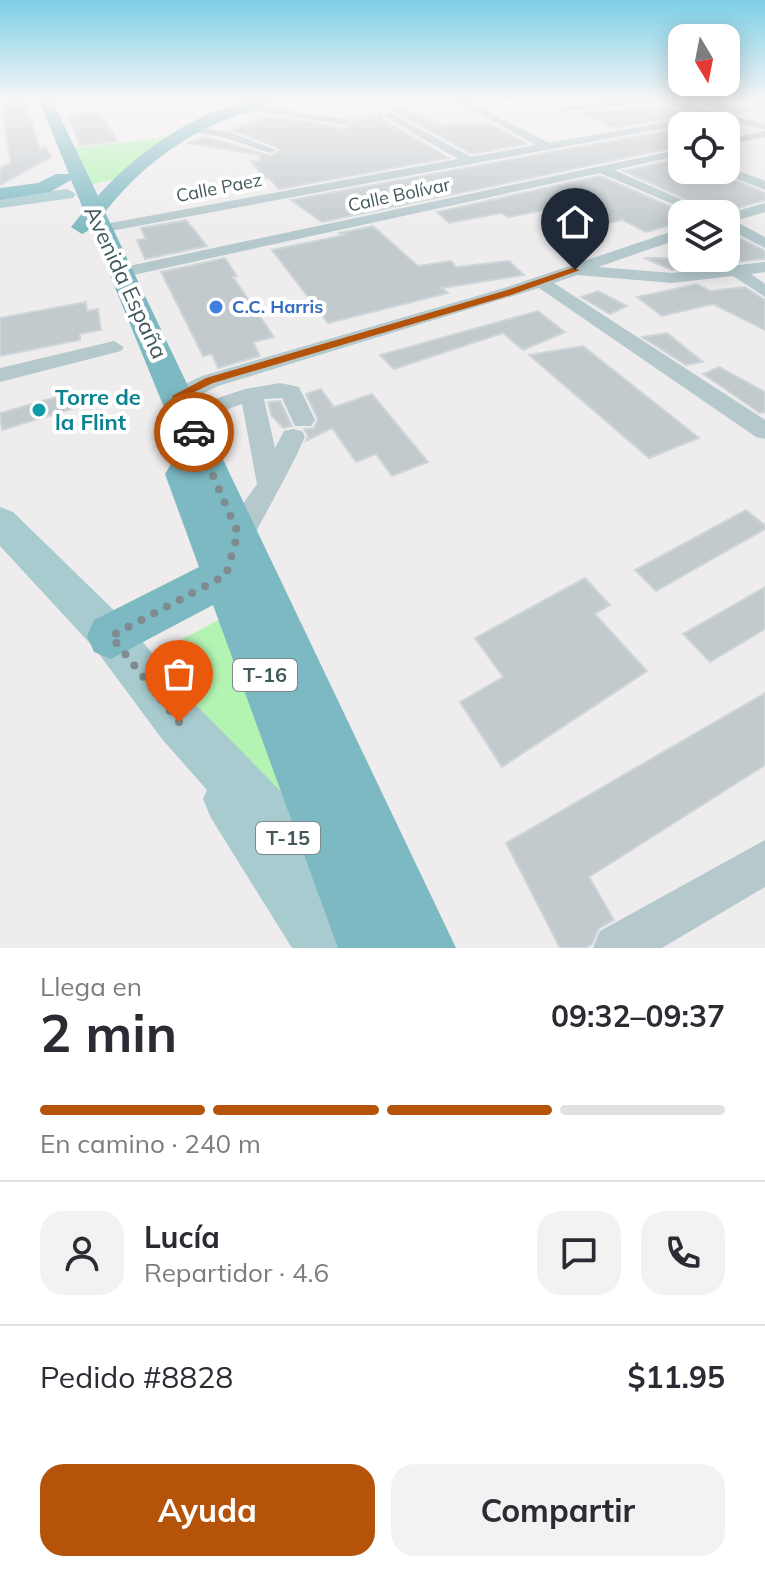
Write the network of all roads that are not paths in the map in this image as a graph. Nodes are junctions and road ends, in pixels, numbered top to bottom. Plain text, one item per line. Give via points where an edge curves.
1 (55, 144) edge
2 (60, 144) edge
3 (165, 144) edge
4 (254, 144) edge
5 (542, 144) edge
6 (562, 144) edge
7 (445, 145) joint
8 (547, 147) junction
9 (270, 150) dead end
10 (416, 152) dead end
11 (668, 156) edge
12 (468, 160) junction
13 (603, 169) junction
14 (740, 176) edge
15 (765, 186) edge
16 (304, 190) junction
17 (0, 194) edge
18 (675, 200) edge
19 (22, 201) joint
20 (80, 202) junction
21 (0, 203) edge
22 (765, 207) edge
23 (740, 216) edge
24 (348, 225) junction
25 (740, 229) edge
26 (668, 238) edge
27 (765, 243) edge
28 (765, 267) edge
29 (575, 270) junction
30 (740, 271) edge
31 (124, 272) junction
32 (728, 272) edge
33 (738, 272) edge
34 (540, 281) junction
35 (765, 292) edge
36 (114, 347) dead end
37 (0, 375) edge
38 (252, 395) junction
39 (182, 406) junction
40 (765, 431) edge
41 (270, 485) junction
42 (0, 522) edge
43 (232, 554) junction
44 (111, 636) junction
45 (765, 862) edge
46 (353, 936) edge
47 (402, 948) edge
48 (421, 948) edge
49 (617, 948) edge

1 - 20 highway, Avenida España / T-16
2 - 20 highway, Avenida España / T-16
3 - 20 highway via 123,179
4 - 9 street
5 - 8 street
6 - 8 street, Calle Paez
7 - 10 street
7 - 12 street
8 - 12 street, Calle Paez
8 - 13 street
11 - 13 street, Calle Bolívar
12 - 16 street, Calle Paez
13 - 18 street
13 - 24 street, Calle Bolívar
14 - 15 street
16 - 20 street, Calle Paez
16 - 24 street
17 - 20 highway via 43,188
19 - 20 highway
19 - 21 main road
20 - 31 highway, Avenida España / T-16
20 - 43 highway, Avenida España / T-16
22 - 23 street
24 - 31 street, Calle Bolívar
25 - 27 street
26 - 29 street
28 - 30 street
29 - 32 street via 672,278
29 - 34 street
31 - 39 highway, Avenida España / T-16
33 - 35 street
34 - 39 street via 210,381
34 - 40 street
36 - 37 street
38 - 39 street
38 - 41 street
38 - 41 street via 291,392 298,429
39 - 43 highway, Avenida España / T-16
41 - 43 street
42 - 44 main road
43 - 44 highway
43 - 46 highway, Avenida España / T-16
43 - 48 highway, Avenida España / T-16
44 - 46 main road, T-15
45 - 49 street
46 - 47 main road, T-15

